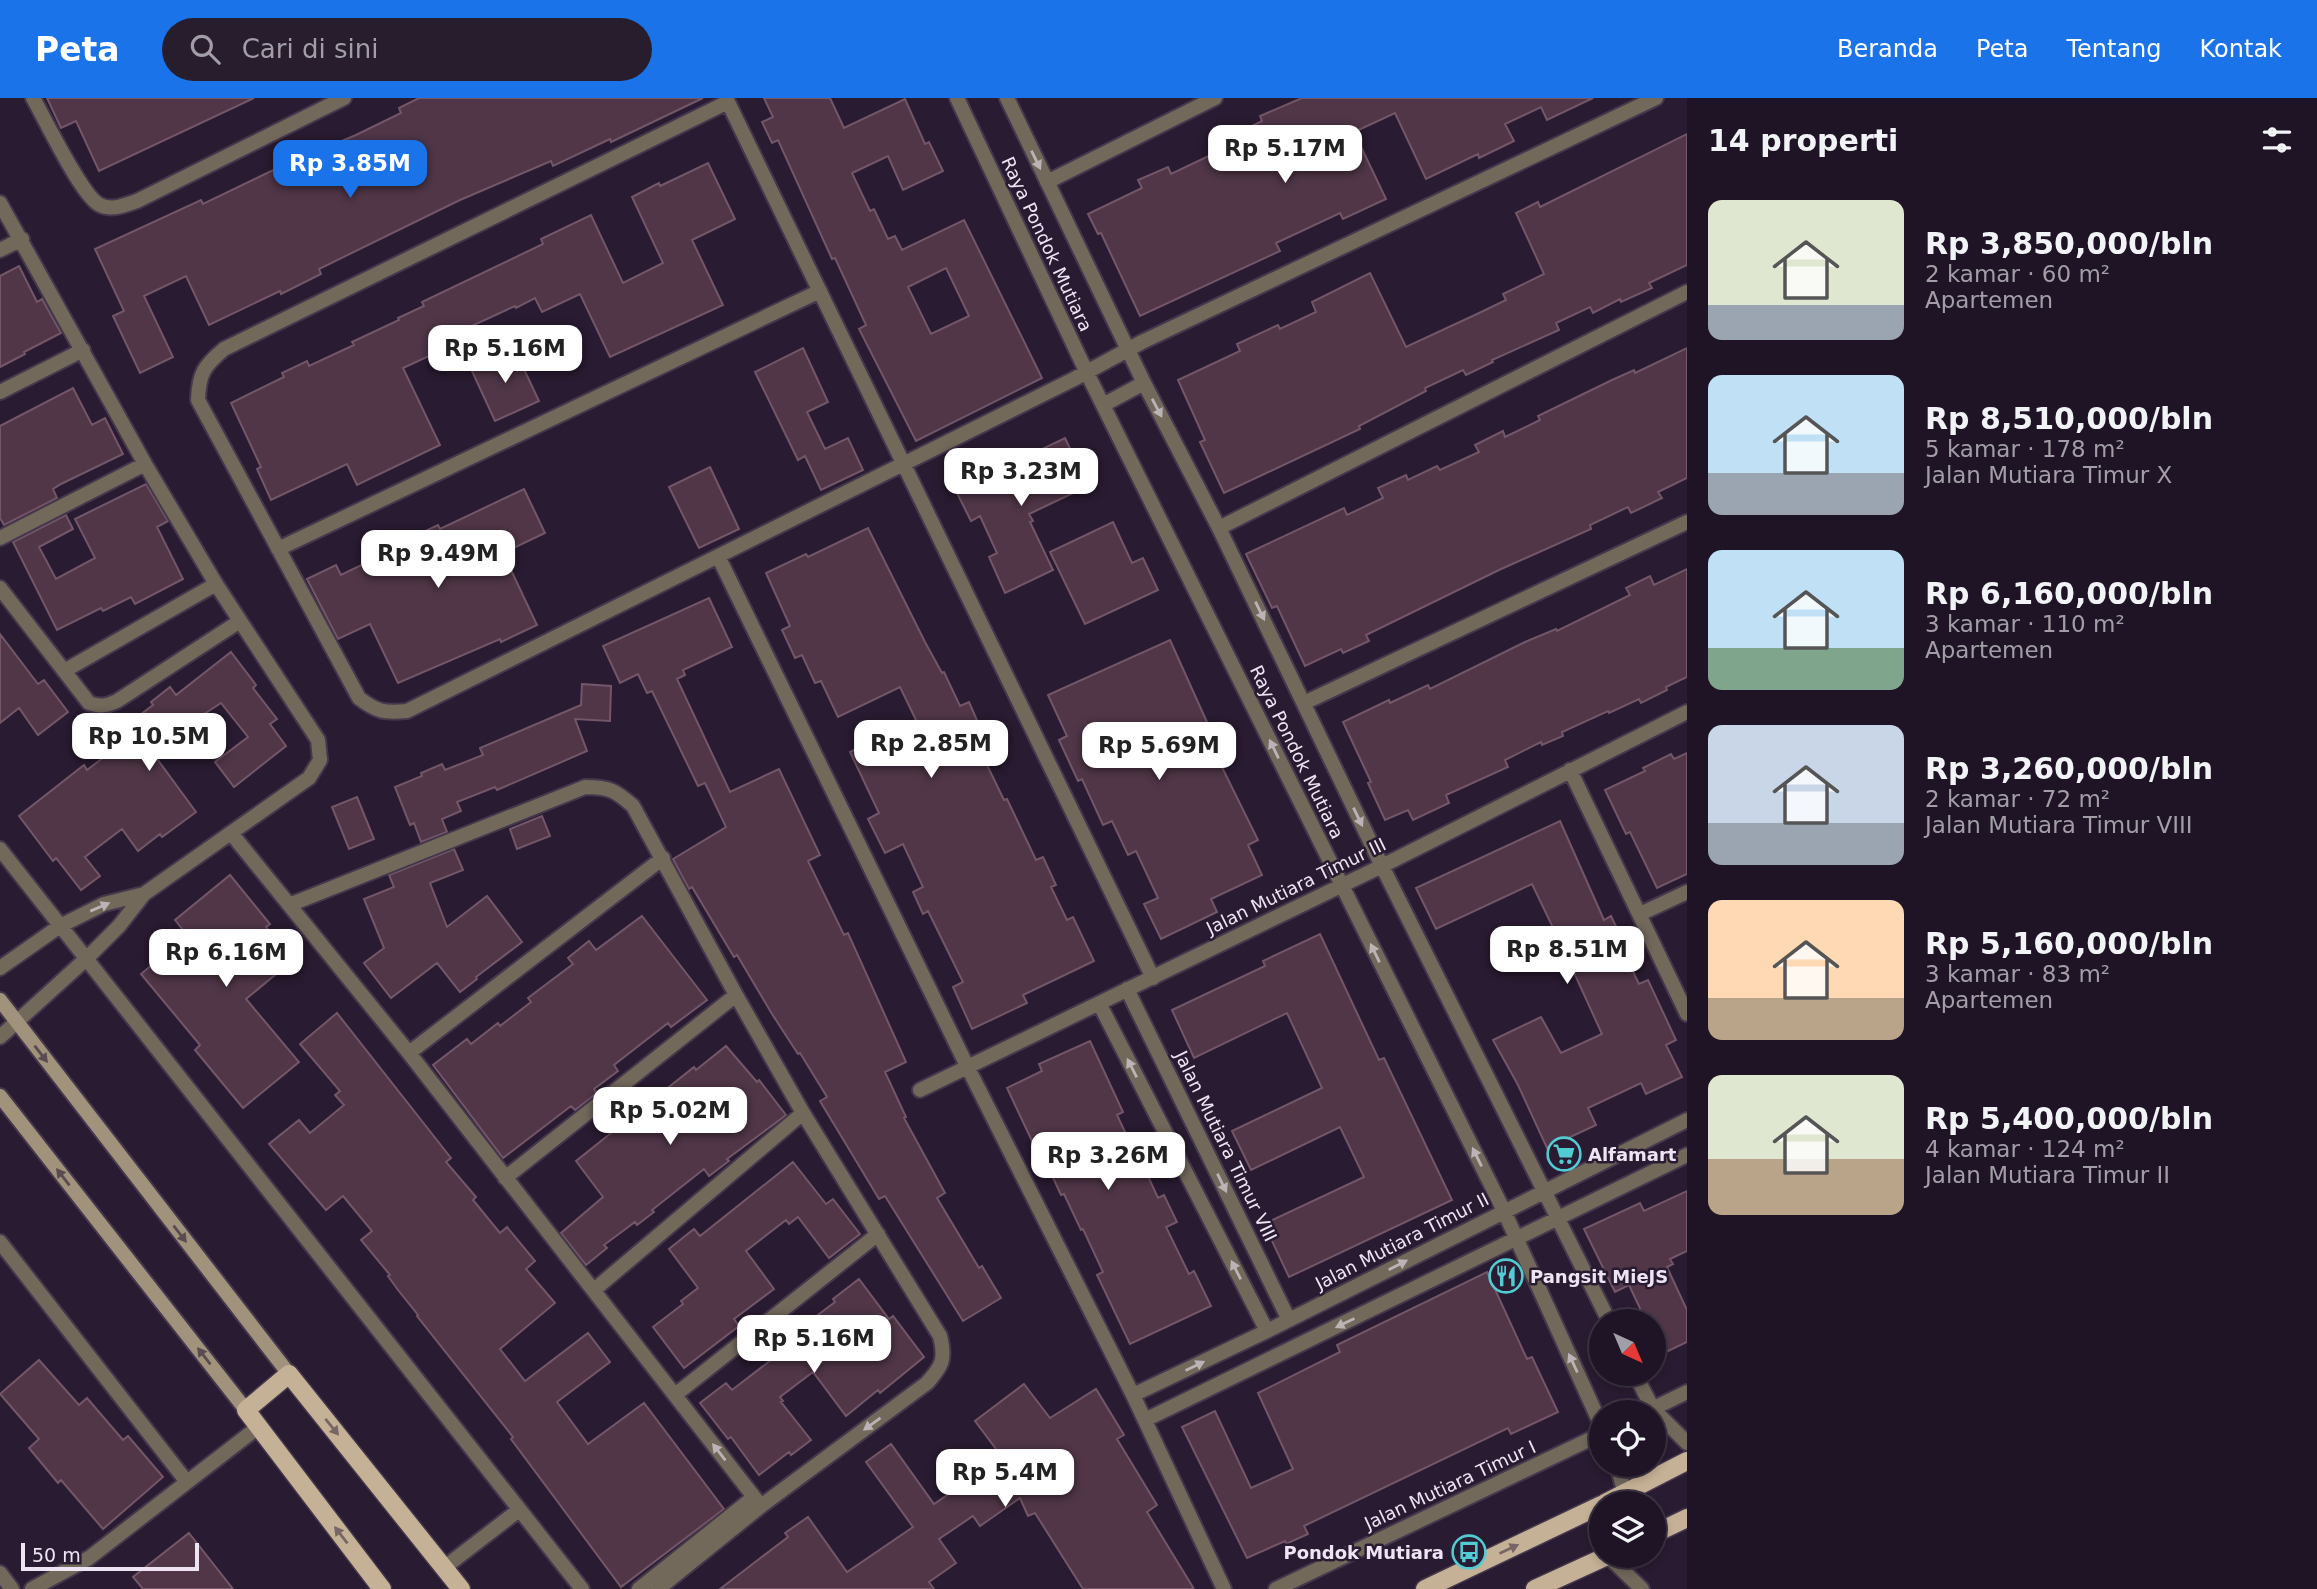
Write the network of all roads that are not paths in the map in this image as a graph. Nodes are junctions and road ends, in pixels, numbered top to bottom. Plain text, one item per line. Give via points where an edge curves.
1 (33, 98) edge
2 (344, 98) edge
3 (957, 98) edge
4 (1007, 98) edge
5 (1215, 98) edge
6 (1656, 98) edge
7 (727, 100) edge
8 (1047, 182) junction
9 (0, 203) edge
10 (22, 239) junction
11 (0, 250) edge
12 (820, 290) junction
13 (1687, 292) edge
14 (1128, 349) junction
15 (83, 350) junction
16 (1086, 371) junction
17 (1144, 383) junction
18 (0, 392) edge
19 (1103, 405) junction
20 (904, 463) junction
21 (145, 464) junction
22 (1687, 522) edge
23 (1219, 528) junction
24 (0, 538) edge
25 (278, 549) junction
26 (718, 556) junction
27 (216, 584) junction
28 (0, 588) edge
29 (240, 621) junction
30 (64, 671) junction
31 (1304, 702) junction
32 (1687, 712) edge
33 (1570, 770) junction
34 (231, 833) junction
35 (0, 849) edge
36 (663, 858) junction
37 (1382, 866) junction
38 (1342, 885) junction
39 (1687, 892) edge
40 (144, 894) junction
41 (289, 905) junction
42 (1640, 914) junction
43 (61, 926) junction
44 (86, 959) junction
45 (0, 968) edge
46 (1153, 978) junction
47 (1128, 989) junction
48 (736, 995) junction
49 (0, 1000) edge
50 (1099, 1003) junction
51 (1687, 1014) edge
52 (18, 1023) junction
53 (0, 1037) edge
54 (409, 1053) junction
55 (968, 1068) junction
56 (920, 1090) dead end
57 (0, 1097) edge
58 (803, 1113) junction
59 (1687, 1120) edge
60 (1687, 1155) edge
61 (505, 1178) junction
62 (1545, 1191) junction
63 (1504, 1211) junction
64 (1559, 1219) junction
65 (878, 1234) junction
66 (1516, 1240) junction
67 (0, 1242) edge
68 (594, 1290) junction
69 (1603, 1309) edge
70 (1289, 1320) junction
71 (1267, 1331) junction
72 (289, 1374) junction
73 (1687, 1392) edge
74 (675, 1395) junction
75 (1133, 1395) junction
76 (1590, 1400) edge
77 (1666, 1403) edge
78 (246, 1410) junction
79 (1145, 1420) junction
80 (1666, 1425) edge
81 (257, 1428) junction
82 (1589, 1440) edge
83 (1687, 1443) edge
84 (1687, 1461) edge
85 (187, 1482) junction
86 (1631, 1491) edge
87 (757, 1501) junction
88 (519, 1510) junction
89 (1589, 1511) edge
90 (1687, 1518) edge
91 (1666, 1528) edge
92 (1589, 1564) edge
93 (445, 1567) junction
94 (1620, 1568) edge
95 (0, 1573) edge
96 (1561, 1577) junction
97 (12, 1589) edge
98 (32, 1589) edge
99 (382, 1589) edge
100 (461, 1589) edge
101 (582, 1589) edge
102 (639, 1589) edge
103 (658, 1589) edge
104 (1224, 1589) edge
105 (1276, 1589) edge
106 (1425, 1589) edge
107 (1535, 1589) edge
108 (1545, 1589) edge
109 (1642, 1589) edge

1 - 2 street via 82,187 98,205 115,208
3 - 16 street, Raya Pondok Mutiara
4 -> 8 street, Raya Pondok Mutiara
5 - 8 street
6 - 14 street
7 - 12 street
7 - 25 street via 224,349 208,363 198,379 198,400
8 - 14 street, Raya Pondok Mutiara
9 - 10 street
10 - 11 street
10 - 15 street
12 - 20 street
12 - 25 street
13 - 23 street
14 - 16 street
14 - 17 street, Raya Pondok Mutiara
15 - 18 street
15 - 21 street
16 - 19 street, Raya Pondok Mutiara
16 - 20 street
17 - 19 street
17 -> 23 street, Raya Pondok Mutiara
38 -> 19 street, Raya Pondok Mutiara
20 - 26 street
20 - 46 street
21 - 24 street
21 - 27 street
22 - 31 street
23 -> 31 street, Raya Pondok Mutiara
25 - 26 street via 359,698 386,713 407,711
26 - 55 street
27 - 29 street
27 - 30 street
28 - 30 street
29 - 30 street via 105,706 89,702
29 - 34 street via 318,740 320,760 309,778
31 -> 37 street, Raya Pondok Mutiara
32 - 33 street, Jalan Mutiara Timur III
33 - 37 street, Jalan Mutiara Timur III
33 - 42 street
34 - 40 street
34 - 41 street
35 - 43 street
36 - 41 street via 633,806 606,787 585,787
36 - 48 street
36 - 54 street
37 - 38 street, Jalan Mutiara Timur III
37 - 62 street, Raya Pondok Mutiara
38 - 46 street, Jalan Mutiara Timur III
63 -> 38 street, Raya Pondok Mutiara
39 - 42 street
43 -> 40 street via 104,904
40 - 44 street
41 - 54 street
42 - 51 street
43 - 44 street
43 - 45 street
44 - 52 street
44 - 88 street
46 - 47 street, Jalan Mutiara Timur III
47 - 50 street, Jalan Mutiara Timur III
47 -> 70 street, Jalan Mutiara Timur VIII
48 - 58 street
48 - 61 street
49 - 52 main road
50 - 55 street, Jalan Mutiara Timur III
71 -> 50 street
52 - 53 street
52 -> 72 main road
54 - 61 street
55 - 56 street, Jalan Mutiara Timur III
55 - 75 street
78 -> 57 main road
58 - 65 street
58 - 68 street
59 - 62 street, Jalan Mutiara Timur II
60 - 64 street
61 - 68 street
62 - 63 street, Jalan Mutiara Timur II
62 - 64 street, Raya Pondok Mutiara
63 - 66 street, Raya Pondok Mutiara
70 -> 63 street, Jalan Mutiara Timur II
64 - 66 street
64 - 69 street, Raya Pondok Mutiara
65 - 74 street
65 -> 87 street via 940,1336 944,1350 941,1367 927,1383
76 -> 66 street, Raya Pondok Mutiara
66 -> 79 street
67 - 85 street
68 - 74 street
70 - 71 street, Jalan Mutiara Timur II
75 -> 71 street, Jalan Mutiara Timur II
72 - 78 main road
72 -> 93 main road
73 - 77 street
87 -> 74 street
75 - 79 street
78 - 81 main road
79 - 104 street
80 - 83 street
81 - 85 street
99 -> 81 main road
82 - 105 street, Jalan Mutiara Timur I
84 - 86 main road
85 - 98 street via 89,1558
87 - 102 street
87 - 103 street
88 - 93 street
88 - 101 street
106 -> 89 main road
90 - 91 main road
92 - 96 main road
93 - 100 main road
94 - 109 street
95 - 97 street
96 - 107 main road
96 - 108 main road

